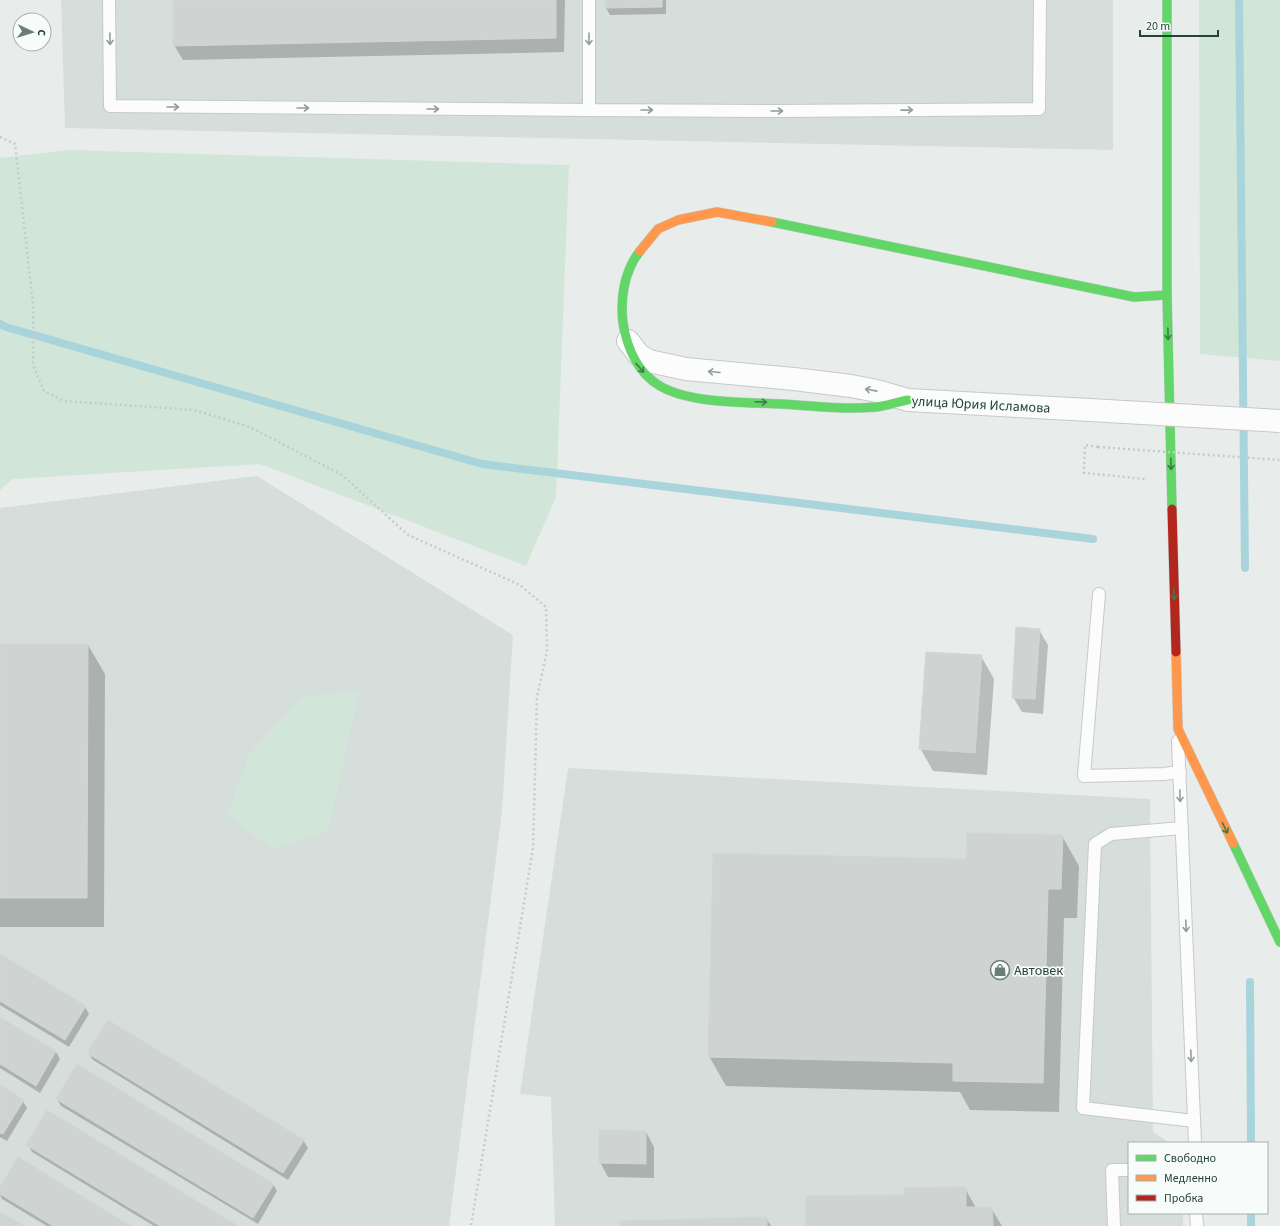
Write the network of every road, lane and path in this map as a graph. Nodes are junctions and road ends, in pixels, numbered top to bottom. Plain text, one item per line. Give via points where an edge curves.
1 (109, 0) edge
2 (589, 0) edge
3 (1040, 0) edge
4 (1167, 0) edge
5 (588, 110) junction
6 (0, 138) edge
7 (1167, 295) junction
8 (625, 333) junction
9 (908, 400) junction
10 (1280, 422) edge
11 (1280, 460) edge
12 (1146, 479) dead end
13 (1099, 594) dead end
14 (1178, 729) junction
15 (1180, 772) junction
16 (1182, 828) junction
17 (1280, 942) edge
18 (1194, 1121) junction
19 (1195, 1142) edge
20 (1128, 1170) edge
21 (1196, 1214) edge
22 (471, 1226) edge
23 (1114, 1226) edge
24 (1197, 1226) edge

1 -> 5 lane via 110,106
2 -> 5 lane
5 -> 3 lane via 1039,109
4 - 7 street
6 - 22 path via 15,144 33,304 33,365 44,391 64,401 194,410 250,427 342,475 408,535 520,585 546,607 547,651 537,697 533,848
7 - 8 street via 1134,297 717,212 678,220 658,229 634,257 624,282 622,314
7 -> 14 street
9 -> 8 street, улица Юрия Исламова via 851,386 661,365 639,355 630,345
8 -> 9 street via 636,363 647,376 660,386 686,396 849,408 877,407
9 - 10 street, улица Юрия Исламова, bridge
11 - 12 path, bridge via 1085,446 1084,473
13 - 15 lane via 1084,776
14 - 15 lane
14 -> 17 street
15 -> 16 lane
16 -> 18 lane
16 - 18 lane via 1111,834 1095,844 1083,1108
18 - 19 lane
20 - 23 lane via 1112,1170
21 - 24 lane

